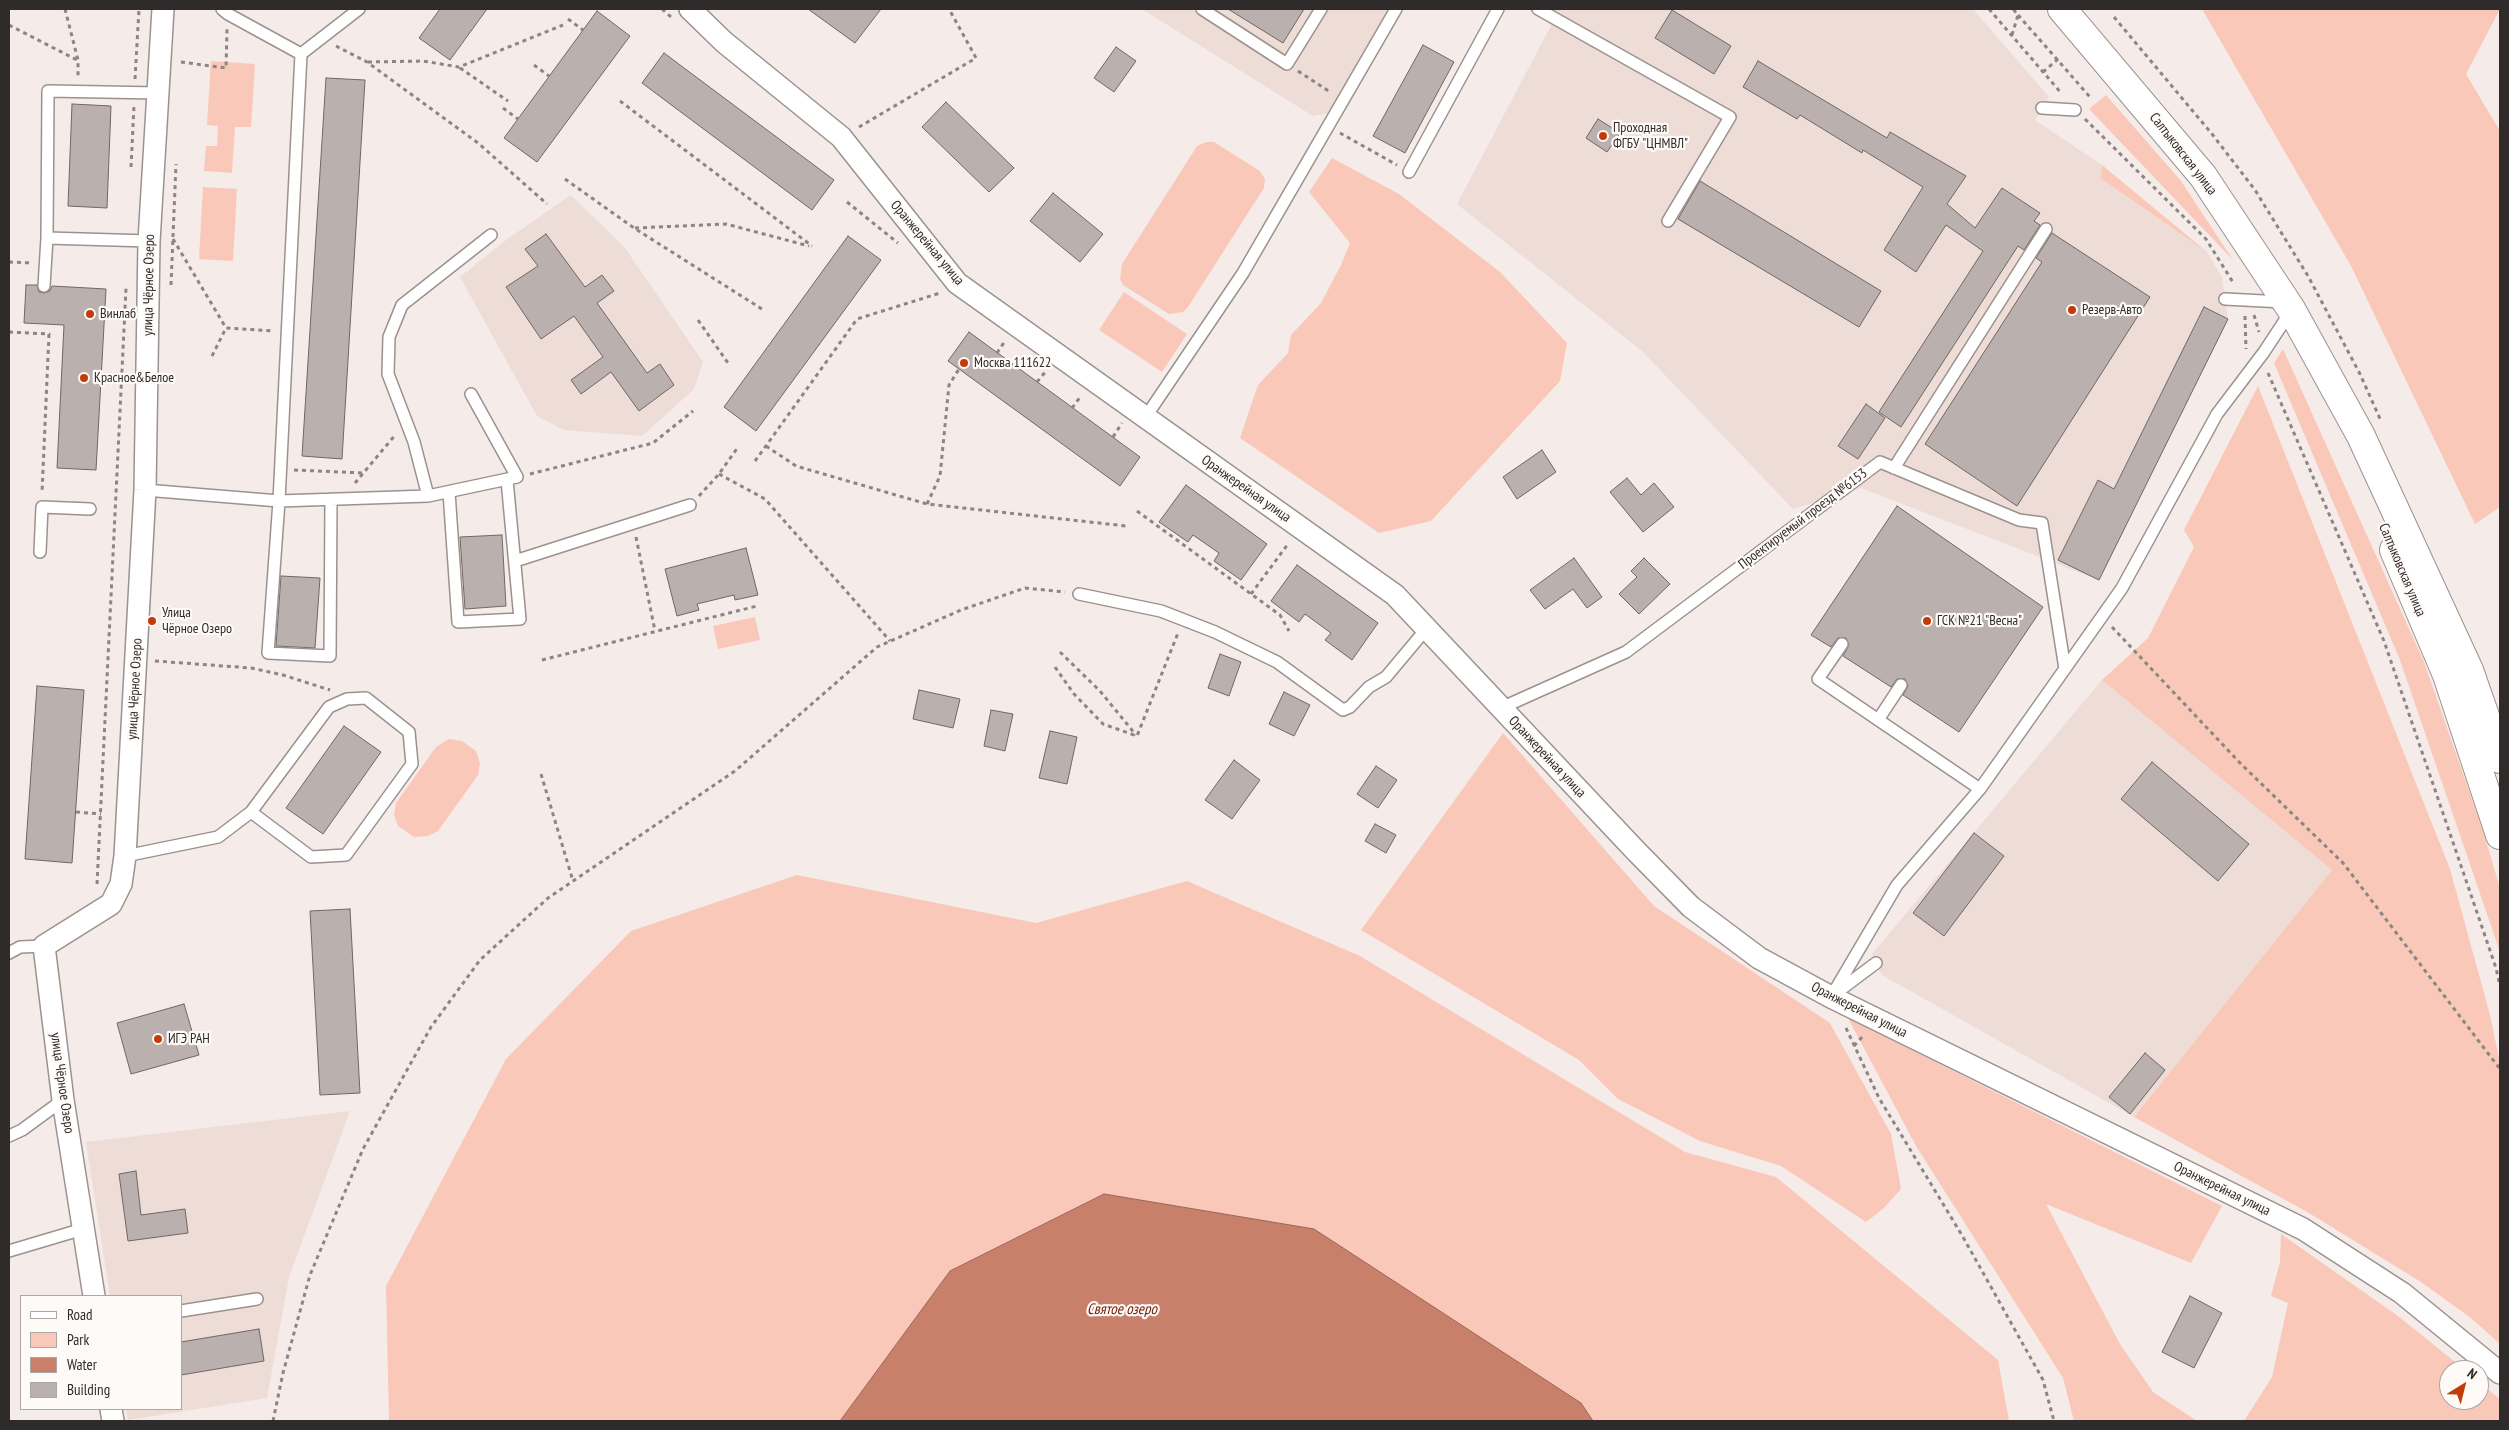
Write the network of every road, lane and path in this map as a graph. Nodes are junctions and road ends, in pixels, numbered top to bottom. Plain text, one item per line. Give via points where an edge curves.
1 (65, 9) edge
2 (139, 9) edge
3 (163, 9) edge
4 (359, 9) edge
5 (690, 9) edge
6 (949, 9) edge
7 (1202, 9) edge
8 (1321, 9) edge
9 (1396, 9) edge
10 (1498, 9) edge
11 (1538, 9) edge
12 (1989, 9) edge
13 (2012, 9) edge
14 (2062, 9) edge
15 (225, 11) edge
16 (2018, 15) junction
17 (568, 19) dead end
18 (563, 24) dead end
19 (9, 25) edge
20 (583, 30) dead end
21 (2012, 35) junction
22 (320, 38) junction
23 (301, 54) junction
24 (2058, 59) junction
25 (78, 60) junction
26 (181, 62) dead end
27 (367, 62) junction
28 (1287, 64) junction
29 (534, 65) dead end
30 (459, 67) junction
31 (2042, 72) junction
32 (550, 76) dead end
33 (78, 91) junction
34 (134, 93) junction
35 (158, 93) junction
36 (1338, 97) dead end
37 (2090, 97) dead end
38 (508, 101) dead end
39 (620, 101) dead end
40 (503, 108) dead end
41 (2042, 108) dead end
42 (2075, 110) junction
43 (518, 119) dead end
44 (1328, 126) junction
45 (841, 137) junction
46 (131, 171) dead end
47 (1409, 172) joint
48 (565, 179) dead end
49 (847, 202) dead end
50 (547, 204) dead end
51 (1668, 221) dead end
52 (634, 228) junction
53 (2046, 230) dead end
54 (491, 235) dead end
55 (47, 238) junction
56 (172, 238) dead end
57 (149, 241) junction
58 (905, 250) dead end
59 (9, 262) edge
60 (45, 263) junction
61 (126, 278) dead end
62 (44, 286) dead end
63 (944, 292) dead end
64 (2225, 299) dead end
65 (2245, 300) junction
66 (2289, 306) junction
67 (765, 311) dead end
68 (698, 320) dead end
69 (226, 328) junction
70 (9, 332) edge
71 (288, 332) junction
72 (2264, 352) junction
73 (212, 356) dead end
74 (728, 363) dead end
75 (959, 370) dead end
76 (471, 394) dead end
77 (693, 411) dead end
78 (1145, 418) junction
79 (406, 422) junction
80 (766, 446) junction
81 (738, 447) dead end
82 (755, 461) dead end
83 (1894, 468) junction
84 (281, 470) junction
85 (364, 473) junction
86 (719, 474) junction
87 (512, 479) junction
88 (145, 490) junction
89 (449, 492) junction
90 (428, 496) junction
91 (337, 499) junction
92 (279, 501) junction
93 (927, 504) junction
94 (690, 505) joint
95 (42, 507) junction
96 (90, 509) dead end
97 (1137, 511) dead end
98 (633, 523) junction
99 (1126, 526) dead end
100 (1290, 541) dead end
101 (40, 552) dead end
102 (515, 561) junction
103 (1079, 594) joint
104 (1251, 594) junction
105 (757, 606) dead end
106 (2102, 616) junction
107 (1183, 620) junction
108 (1427, 628) junction
109 (1289, 631) dead end
110 (655, 632) junction
111 (890, 641) junction
112 (1842, 644) dead end
113 (1060, 652) dead end
114 (152, 660) dead end
115 (542, 660) dead end
116 (1055, 666) dead end
117 (2065, 669) junction
118 (1901, 685) dead end
119 (346, 699) junction
120 (1501, 708) junction
121 (1878, 720) junction
122 (1137, 736) junction
123 (2500, 759) edge
124 (541, 774) dead end
125 (1980, 789) junction
126 (76, 812) dead end
127 (251, 812) junction
128 (101, 814) junction
129 (2500, 836) edge
130 (125, 856) junction
131 (573, 882) junction
132 (95, 891) dead end
133 (44, 946) junction
134 (9, 953) edge
135 (1876, 963) dead end
136 (2500, 986) edge
137 (1831, 997) junction
138 (1843, 1022) dead end
139 (2500, 1069) edge
140 (63, 1100) junction
141 (9, 1136) edge
142 (83, 1229) junction
143 (9, 1251) edge
144 (94, 1295) edge
145 (257, 1299) dead end
146 (182, 1311) edge
147 (2500, 1373) edge
148 (273, 1421) edge
149 (2054, 1421) edge

1 - 25 path
2 - 34 path
3 - 35 street, улица Чёрное Озеро
4 - 22 lane
5 - 45 street, Оранжерейная улица via 724,42
6 - 45 path via 976,58
7 - 28 lane
8 - 28 lane
9 - 44 lane
10 - 47 lane
11 - 51 lane via 1730,116
12 - 21 path
13 - 16 path
14 - 66 main road, Салтыковская улица via 2204,176
15 - 23 lane
15 - 26 path via 226,68
16 - 21 path
16 - 24 path
17 - 20 path
18 - 30 path
19 - 25 path
21 - 31 path
22 - 23 lane
22 - 27 path
23 - 71 lane
24 - 31 path
24 - 37 path
25 - 33 path
27 - 30 path via 423,61
27 - 50 path via 478,143
28 - 36 path
29 - 32 path
30 - 38 path
31 - 42 path
33 - 34 lane
33 - 55 lane via 48,91
34 - 35 lane
34 - 46 path
35 - 57 street, улица Чёрное Озеро
39 - 52 path via 812,246 726,224
40 - 43 path
41 - 42 lane
42 - 65 path via 2206,239
44 - 47 path
44 - 78 lane via 1242,273
45 - 78 street, Оранжерейная улица via 957,283
48 - 52 path
49 - 58 path
52 - 67 path
53 - 83 lane
54 - 79 lane via 402,305 389,337 388,374
55 - 57 lane
55 - 60 lane
56 - 69 path
57 - 88 street, улица Чёрное Озеро
59 - 60 path
60 - 62 lane
61 - 128 path
63 - 80 path via 857,319
64 - 65 lane
65 - 66 lane
65 - 72 path via 2255,317
66 - 72 lane
66 - 123 main road, Салтыковская улица via 2361,436 2469,670
66 - 129 main road, Салтыковская улица via 2447,675
68 - 74 path
69 - 71 path
69 - 73 path
70 - 95 path via 49,334
71 - 84 lane
72 - 106 lane via 2217,414 2122,588
72 - 136 path via 2268,378 2384,641
75 - 93 path via 949,385 940,476
76 - 87 lane
77 - 87 path via 653,443
78 - 108 street, Оранжерейная улица via 1396,595
79 - 85 path
79 - 90 lane
80 - 82 path
80 - 93 path via 796,466
81 - 86 path
83 - 117 lane, Проектируемый проезд №6153 via 2020,520 2042,523
83 - 120 lane, Проектируемый проезд №6153 via 1880,462 1626,652
84 - 85 path
84 - 92 lane
85 - 91 path
86 - 94 path
86 - 111 path via 765,499
87 - 89 lane
87 - 102 lane
88 - 92 lane
88 - 130 street, улица Чёрное Озеро
89 - 90 lane
89 - 102 lane via 458,622 520,619
90 - 91 lane
91 - 92 lane
91 - 92 lane via 330,656 268,654
93 - 99 path
94 - 98 lane
95 - 96 lane
95 - 101 lane
97 - 104 path
98 - 102 lane
98 - 110 path
100 - 104 path
103 - 107 lane via 1161,611
103 - 111 path via 1025,588 962,610
104 - 109 path via 1280,615
105 - 110 path
106 - 117 lane
106 - 139 path via 2241,764 2343,862
107 - 108 lane via 1277,662 1343,710 1386,677
107 - 122 path
108 - 120 street, Оранжерейная улица
110 - 115 path
111 - 131 path via 877,647 735,771
112 - 121 lane via 1818,679
113 - 122 path via 1100,691
114 - 119 path via 251,668 322,686
116 - 122 path via 1074,694 1103,724
117 - 125 lane
118 - 121 lane
119 - 127 lane via 329,707
119 - 127 lane via 366,698 409,732 412,764 346,855 311,857
120 - 137 street, Оранжерейная улица via 1692,907 1758,958
121 - 125 lane
124 - 131 path
125 - 137 lane via 1897,885
126 - 128 path
127 - 130 lane via 218,837
128 - 132 path
130 - 133 street, улица Чёрное Озеро via 121,884 111,904
131 - 148 path via 548,898 480,960 431,1027 362,1149 310,1275
133 - 134 lane via 20,948
133 - 140 street, улица Чёрное Озеро
135 - 137 lane
137 - 147 street, Оранжерейная улица via 2303,1229 2402,1293
138 - 149 path via 1879,1098 1963,1237 2043,1380
140 - 141 lane
140 - 142 street, улица Чёрное Озеро
142 - 143 lane
142 - 144 street, улица Чёрное Озеро
145 - 146 lane

